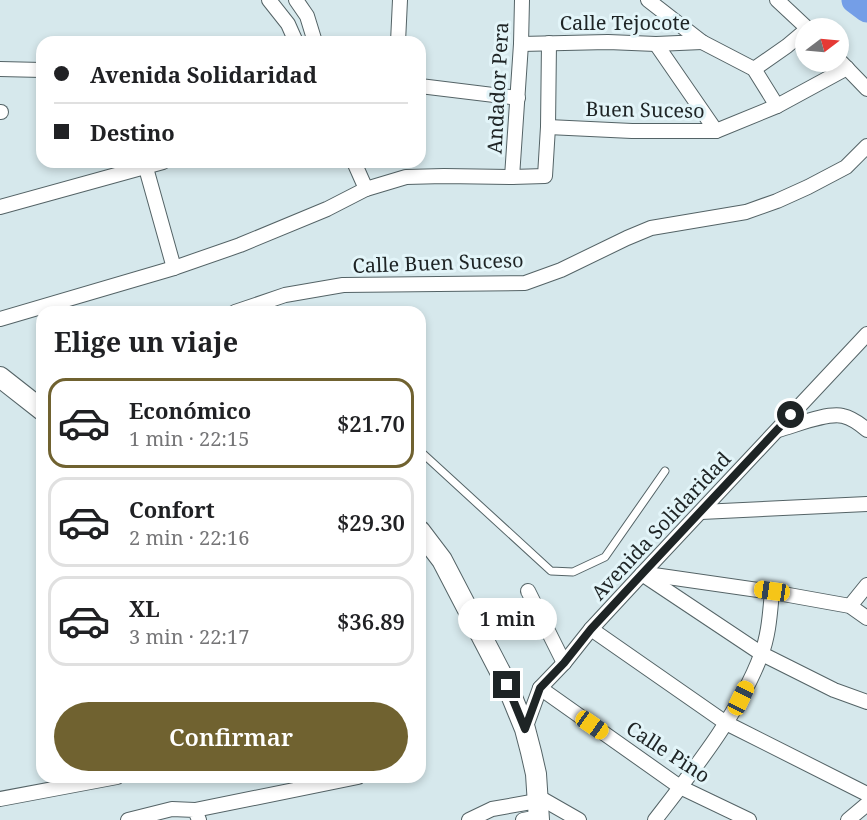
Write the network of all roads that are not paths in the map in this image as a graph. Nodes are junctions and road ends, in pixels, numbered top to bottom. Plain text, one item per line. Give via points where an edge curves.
1 (269, 0) edge
2 (296, 0) edge
3 (400, 0) edge
4 (522, 0) edge
5 (648, 0) edge
6 (777, 0) edge
7 (795, 18) edge
8 (293, 36) edge
9 (313, 36) edge
10 (398, 36) edge
11 (795, 39) edge
12 (702, 42) junction
13 (549, 43) junction
14 (521, 44) junction
15 (656, 44) junction
16 (0, 69) edge
17 (754, 69) junction
18 (36, 70) edge
19 (849, 70) edge
20 (833, 72) edge
21 (426, 87) edge
22 (867, 89) edge
23 (518, 98) junction
24 (777, 106) junction
25 (548, 127) junction
26 (716, 131) junction
27 (867, 146) edge
28 (146, 168) joint
29 (357, 168) edge
30 (512, 177) junction
31 (366, 189) junction
32 (0, 207) edge
33 (174, 268) junction
34 (44, 306) edge
35 (253, 306) edge
36 (36, 308) edge
37 (0, 319) edge
38 (867, 334) edge
39 (0, 376) edge
40 (36, 405) edge
41 (867, 430) edge
42 (776, 431) junction
43 (426, 456) edge
44 (665, 471) dead end
45 (867, 504) edge
46 (701, 512) junction
47 (426, 539) edge
48 (642, 574) junction
49 (867, 585) edge
50 (528, 591) dead end
51 (772, 591) junction
52 (850, 606) junction
53 (867, 618) edge
54 (591, 629) junction
55 (762, 654) junction
56 (564, 663) junction
57 (540, 688) junction
58 (867, 702) edge
59 (726, 723) junction
60 (525, 729) junction
61 (85, 783) edge
62 (333, 783) edge
63 (680, 788) junction
64 (867, 794) edge
65 (0, 799) edge
66 (867, 804) edge
67 (535, 811) edge
68 (197, 815) edge
69 (128, 820) edge
70 (469, 820) edge
71 (579, 820) edge
72 (655, 820) edge
73 (749, 820) edge
74 (848, 820) edge

1 - 8 street
2 - 9 street via 307,16
3 - 10 street
4 - 14 street, Andador Pera
5 - 12 street
6 - 7 street
11 - 17 street
12 - 15 street, Calle Tejocote
12 - 17 street
13 - 14 street, Calle Tejocote
13 - 15 street, Calle Tejocote
13 - 25 street, Calle Tejocote
14 - 23 street, Andador Pera
15 - 26 street
16 - 18 street
17 - 24 street
19 - 22 street
20 - 24 street, Buen Suceso via 818,85
21 - 23 street
23 - 30 street, Andador Pera
24 - 26 street, Buen Suceso
25 - 26 street, Buen Suceso
25 - 30 street via 545,176
27 - 35 street, Calle Buen Suceso via 846,167 777,201 746,212 651,228 525,283 343,285 285,295
28 - 32 street
28 - 33 street
29 - 31 street
30 - 31 street via 406,177
31 - 33 street via 240,245
33 - 34 street
36 - 37 street
38 - 42 street, Avenida Solidaridad
39 - 40 main road
41 - 42 street via 842,416
42 - 46 street, Avenida Solidaridad
43 - 44 lane via 551,571 573,572 605,557
45 - 46 street
46 - 48 street, Avenida Solidaridad
47 - 60 main road via 442,560 507,685
48 - 51 street
48 - 54 street, Avenida Solidaridad
48 - 55 street
49 - 52 street
50 - 56 street
51 - 52 street
51 - 55 street
52 - 53 street
54 - 56 street, Avenida Solidaridad
54 - 59 street
55 - 58 street
55 - 59 street
56 - 57 street, Avenida Solidaridad
57 - 60 street, Avenida Solidaridad
57 - 63 street, Calle Pino
59 - 63 street
59 - 64 street
60 - 67 main road via 536,774
61 - 65 street
62 - 68 street
63 - 72 street
63 - 73 street, Calle Pino
66 - 74 street
67 - 70 street via 492,809
67 - 71 street
68 - 69 street via 172,810

